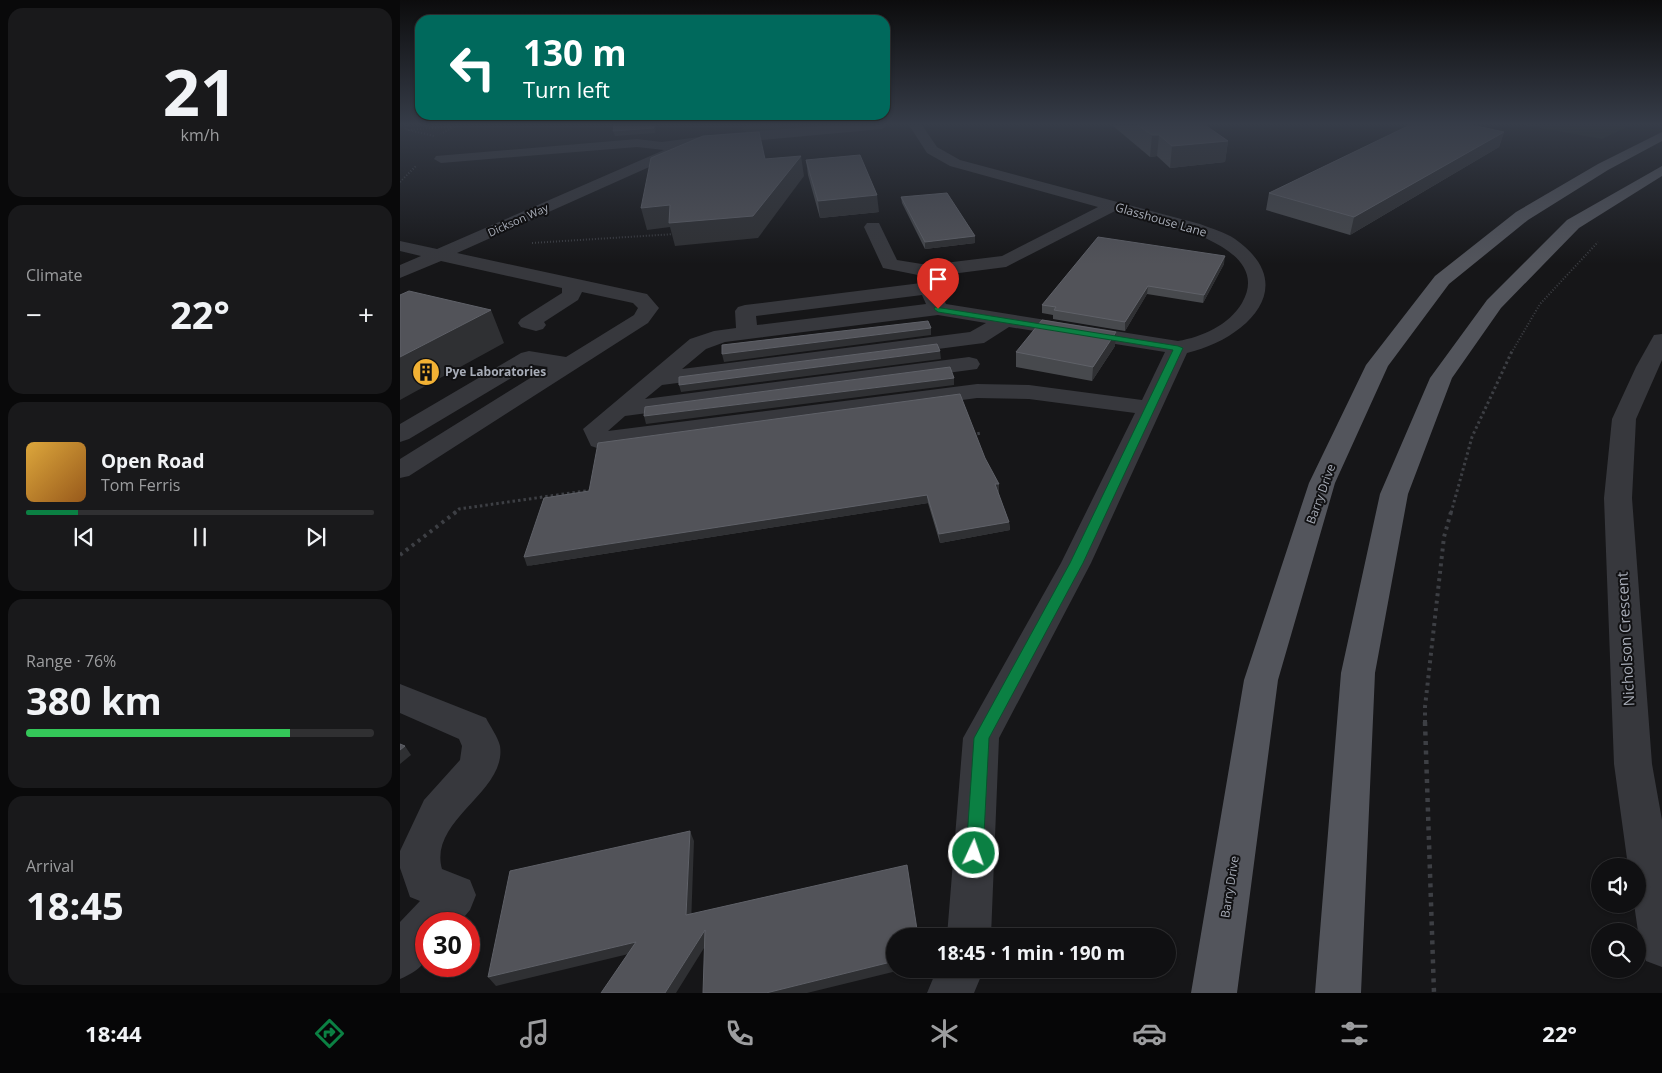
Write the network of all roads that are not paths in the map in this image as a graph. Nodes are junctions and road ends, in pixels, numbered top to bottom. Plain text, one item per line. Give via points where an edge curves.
1 (627, 171) edge
2 (986, 171) edge
3 (1596, 171) edge
4 (1660, 171) edge
5 (1113, 206) junction
6 (873, 228) dead end
7 (400, 246) edge
8 (440, 254) junction
9 (400, 272) edge
10 (570, 284) junction
11 (1006, 320) junction
12 (536, 325) dead end
13 (1662, 340) edge
14 (1178, 348) junction
15 (570, 364) junction
16 (969, 364) dead end
17 (656, 379) junction
18 (1151, 408) junction
19 (618, 410) junction
20 (400, 434) edge
21 (400, 470) edge
22 (400, 698) edge
23 (435, 912) edge
24 (969, 928) edge
25 (415, 939) edge
26 (1662, 945) edge
27 (400, 956) edge
28 (957, 978) edge
29 (950, 993) edge
30 (1214, 993) edge
31 (1338, 993) edge

1 - 8 street, Dickson Way
2 - 5 street, Glasshouse Lane
3 - 30 main road, Barry Drive via 1522,216 1442,280 1377,365 1322,483 1262,680
4 - 31 main road via 1573,224 1494,304 1441,378 1394,494 1358,674
5 - 6 street via 1006,261 928,271 890,264
5 - 14 street, Glasshouse Lane via 1194,228 1228,242 1252,265 1258,292 1241,319 1203,343
7 - 8 street
8 - 9 street, Dickson Way
8 - 10 street
10 - 12 street via 571,296 528,323
10 - 15 street via 640,298 649,308 641,319
11 - 14 street
11 - 17 street via 976,338
11 - 17 street via 938,309 722,336 698,344
13 - 26 street, Nicholson Crescent via 1624,419 1618,498 1633,764
14 - 18 street
15 - 20 street via 529,358
15 - 21 street
16 - 19 street
17 - 19 street
18 - 19 street via 1029,392 977,391 600,441 595,429
18 - 24 street via 1076,563 981,738
22 - 23 street via 474,729 481,746 478,767 438,812 418,858
25 - 27 street
28 - 29 street

